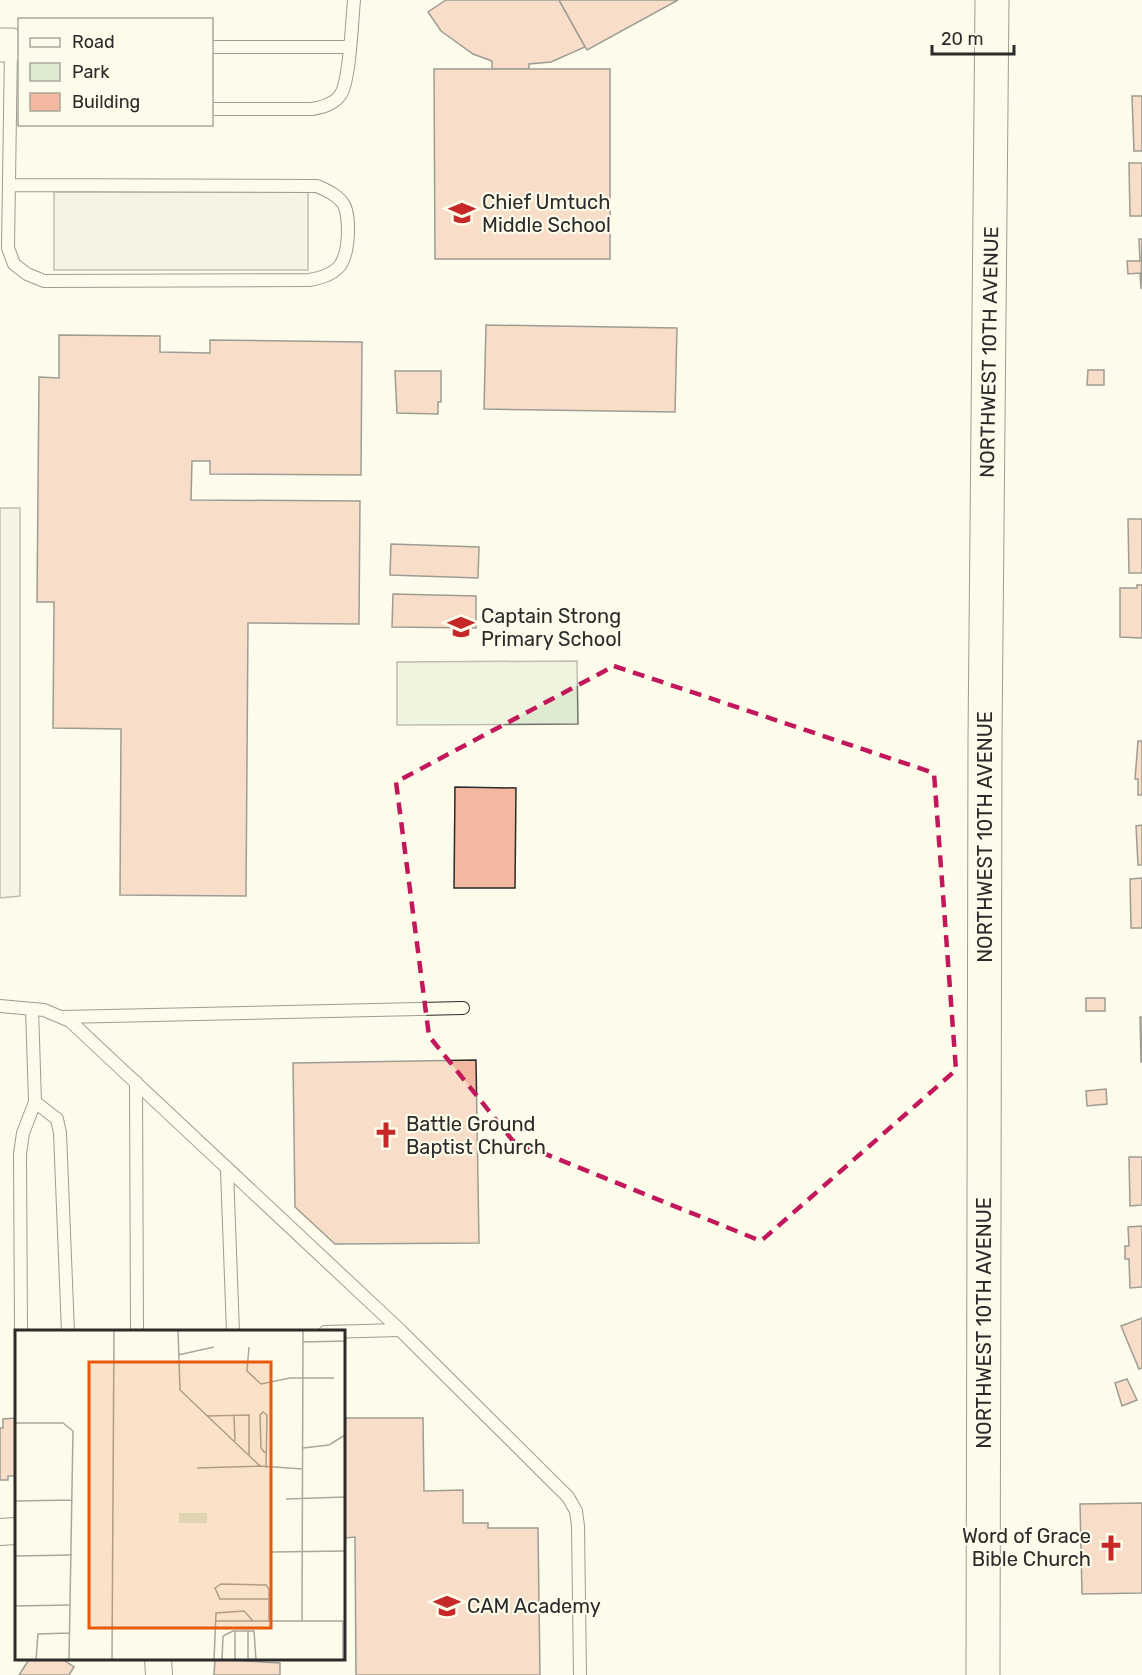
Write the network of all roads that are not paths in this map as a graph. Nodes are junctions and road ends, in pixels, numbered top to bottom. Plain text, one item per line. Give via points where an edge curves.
1 (354, 0) edge
2 (992, 0) edge
3 (10, 46) edge
4 (213, 47) edge
5 (350, 47) junction
6 (213, 109) edge
7 (9, 185) junction
8 (0, 1006) edge
9 (463, 1008) dead end
10 (32, 1009) junction
11 (60, 1017) junction
12 (136, 1082) junction
13 (35, 1102) junction
14 (227, 1170) junction
15 (21, 1330) edge
16 (68, 1330) edge
17 (137, 1330) edge
18 (233, 1330) edge
19 (400, 1330) junction
20 (345, 1331) edge
21 (15, 1531) edge
22 (0, 1533) edge
23 (158, 1660) edge
24 (159, 1675) edge
25 (580, 1675) edge
26 (983, 1675) edge

1 - 5 lane
2 - 26 main road, NORTHWEST 10TH AVENUE
3 - 7 lane
4 - 5 lane
5 - 6 lane via 341,94 324,107
7 - 7 lane via 8,248 14,264 44,281 309,280 327,277 347,253 348,221 343,204 331,192 317,186
8 - 10 lane
9 - 11 lane
10 - 11 lane
10 - 13 lane
11 - 12 lane via 70,1021
12 - 14 lane
12 - 17 lane
13 - 15 lane via 23,1133 21,1154
13 - 16 lane via 57,1119 60,1133
14 - 18 lane
14 - 19 lane
19 - 20 lane
19 - 25 lane via 568,1497 576,1510
21 - 22 street
23 - 24 street

